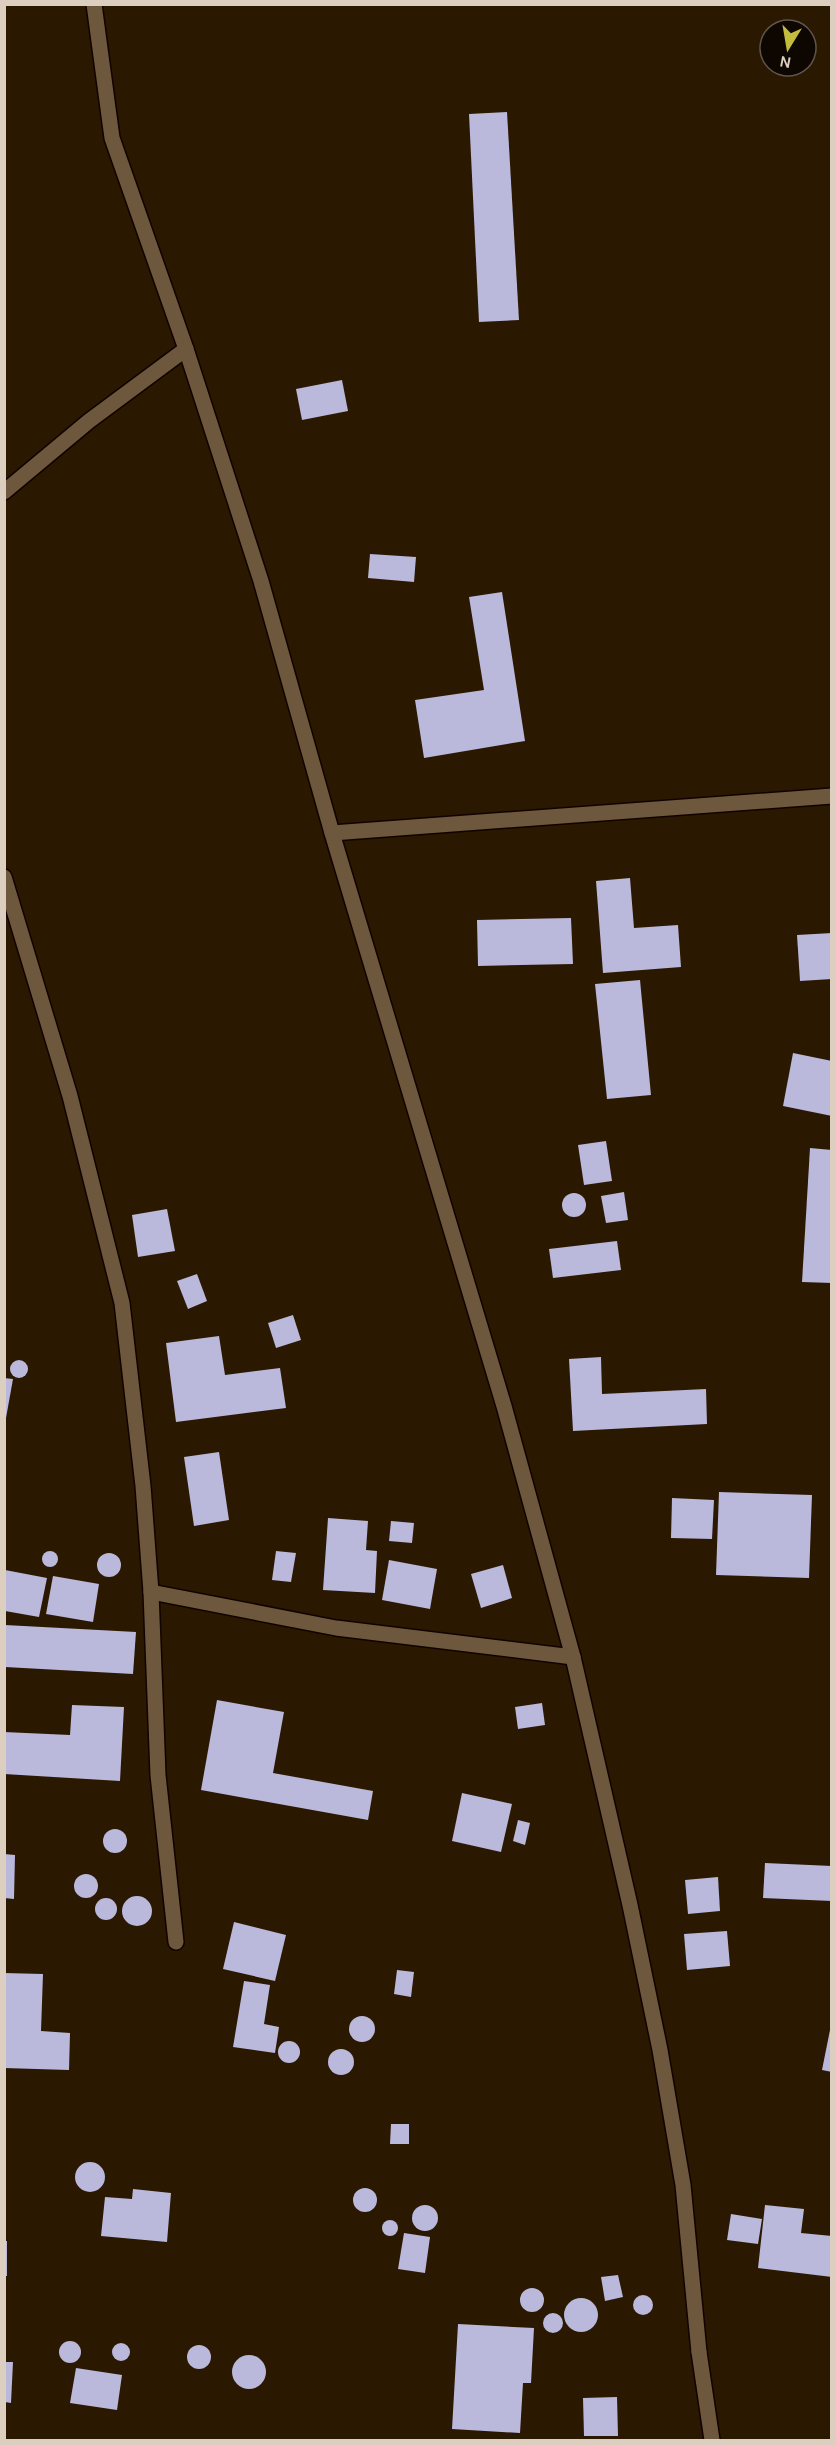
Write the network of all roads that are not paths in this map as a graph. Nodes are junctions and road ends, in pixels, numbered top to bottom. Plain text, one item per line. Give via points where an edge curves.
1 (94, 4) edge
2 (186, 349) junction
3 (4, 492) edge
4 (831, 796) edge
5 (332, 833) junction
6 (4, 877) edge
7 (151, 1592) junction
8 (573, 1657) junction
9 (176, 1942) dead end
10 (712, 2440) edge

1 - 2 street via 112,138
2 - 3 street via 89,421
2 - 5 street via 261,581
4 - 5 street
5 - 8 street via 504,1406
6 - 7 street via 70,1096 122,1303 144,1486
7 - 8 street via 336,1628
7 - 9 street via 158,1774
8 - 10 street via 660,2050 683,2185

